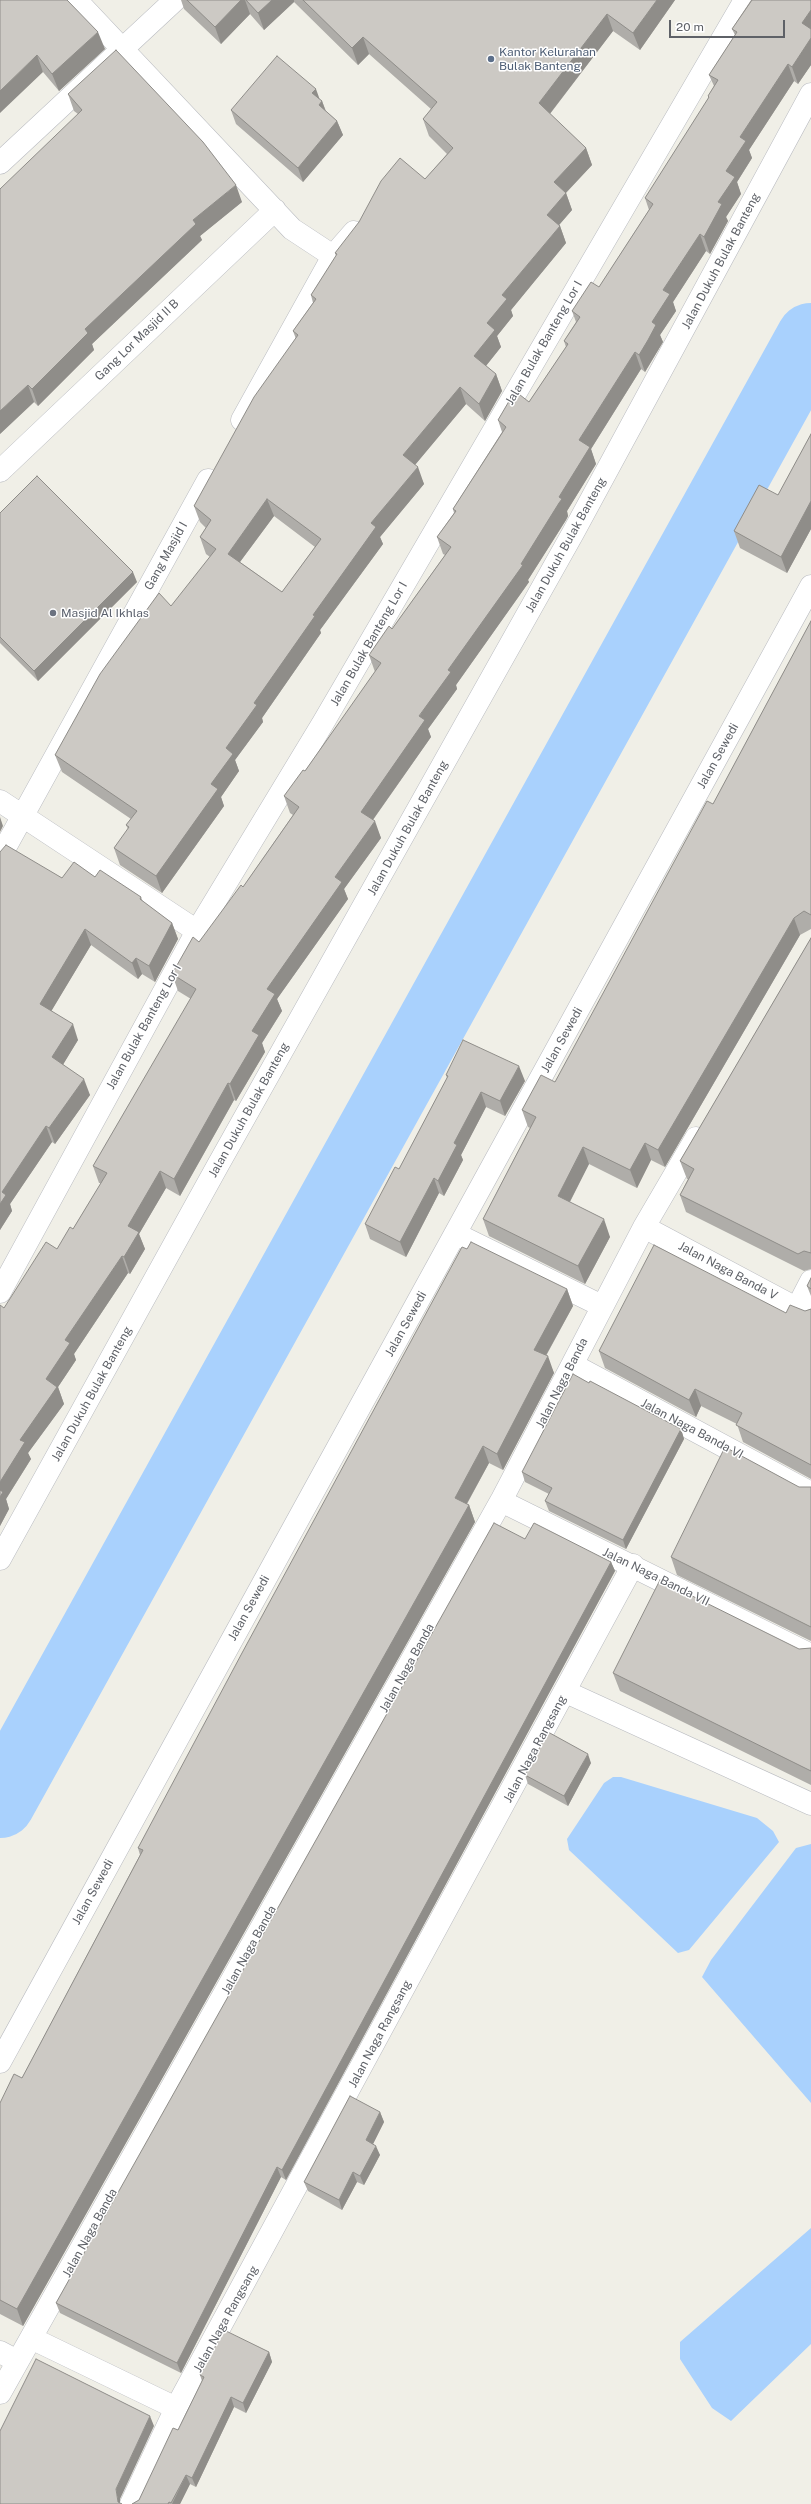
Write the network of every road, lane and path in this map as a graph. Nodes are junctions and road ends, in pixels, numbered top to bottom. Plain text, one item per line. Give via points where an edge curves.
1 (76, 0) edge
2 (175, 0) edge
3 (745, 0) edge
4 (123, 50) junction
5 (811, 94) edge
6 (0, 163) edge
7 (275, 210) junction
8 (365, 215) edge
9 (334, 256) junction
10 (233, 436) edge
11 (218, 464) edge
12 (0, 471) edge
13 (810, 589) edge
14 (0, 801) edge
15 (21, 816) junction
16 (0, 857) edge
17 (197, 931) junction
18 (708, 1118) edge
19 (644, 1227) junction
20 (456, 1234) junction
21 (811, 1281) edge
22 (0, 1292) edge
23 (602, 1306) junction
24 (804, 1312) edge
25 (573, 1365) junction
26 (811, 1493) edge
27 (501, 1500) junction
28 (0, 1559) edge
29 (633, 1565) junction
30 (811, 1655) edge
31 (566, 1692) junction
32 (811, 1804) edge
33 (0, 2062) edge
34 (31, 2338) junction
35 (8, 2356) edge
36 (0, 2393) edge
37 (176, 2408) junction
38 (131, 2504) edge

1 - 4 street
2 - 4 street
3 - 17 street, Jalan Bulak Banteng Lor I via 323,723
4 - 6 street
4 - 7 street
5 - 28 street, Jalan Dukuh Bulak Banteng via 574,533 222,1158
7 - 9 street via 292,229
7 - 12 street, Gang Lor Masjid II B
8 - 9 street via 354,233
9 - 10 street
11 - 15 street, Gang Masjid I
13 - 20 street, Jalan Sewedi
14 - 15 street
15 - 16 street, Gang Masjid I
15 - 17 street
17 - 22 street, Jalan Bulak Banteng Lor I
18 - 19 street, Jalan Naga Banda
19 - 23 street, Jalan Naga Banda
19 - 24 street, Jalan Naga Banda V
20 - 23 street
20 - 33 street, Jalan Sewedi
21 - 24 street
23 - 25 street, Jalan Naga Banda
25 - 26 street, Jalan Naga Banda VI
25 - 27 street, Jalan Naga Banda
27 - 29 street, Jalan Naga Banda VII
27 - 34 street, Jalan Naga Banda
29 - 30 street, Jalan Naga Banda VII
29 - 31 street, Jalan Naga Rangsang
31 - 32 street
31 - 37 street, Jalan Naga Rangsang
34 - 35 street, Jalan Naga Banda
34 - 37 street
35 - 36 street, Jalan Naga Banda
37 - 38 street, Jalan Naga Rangsang

